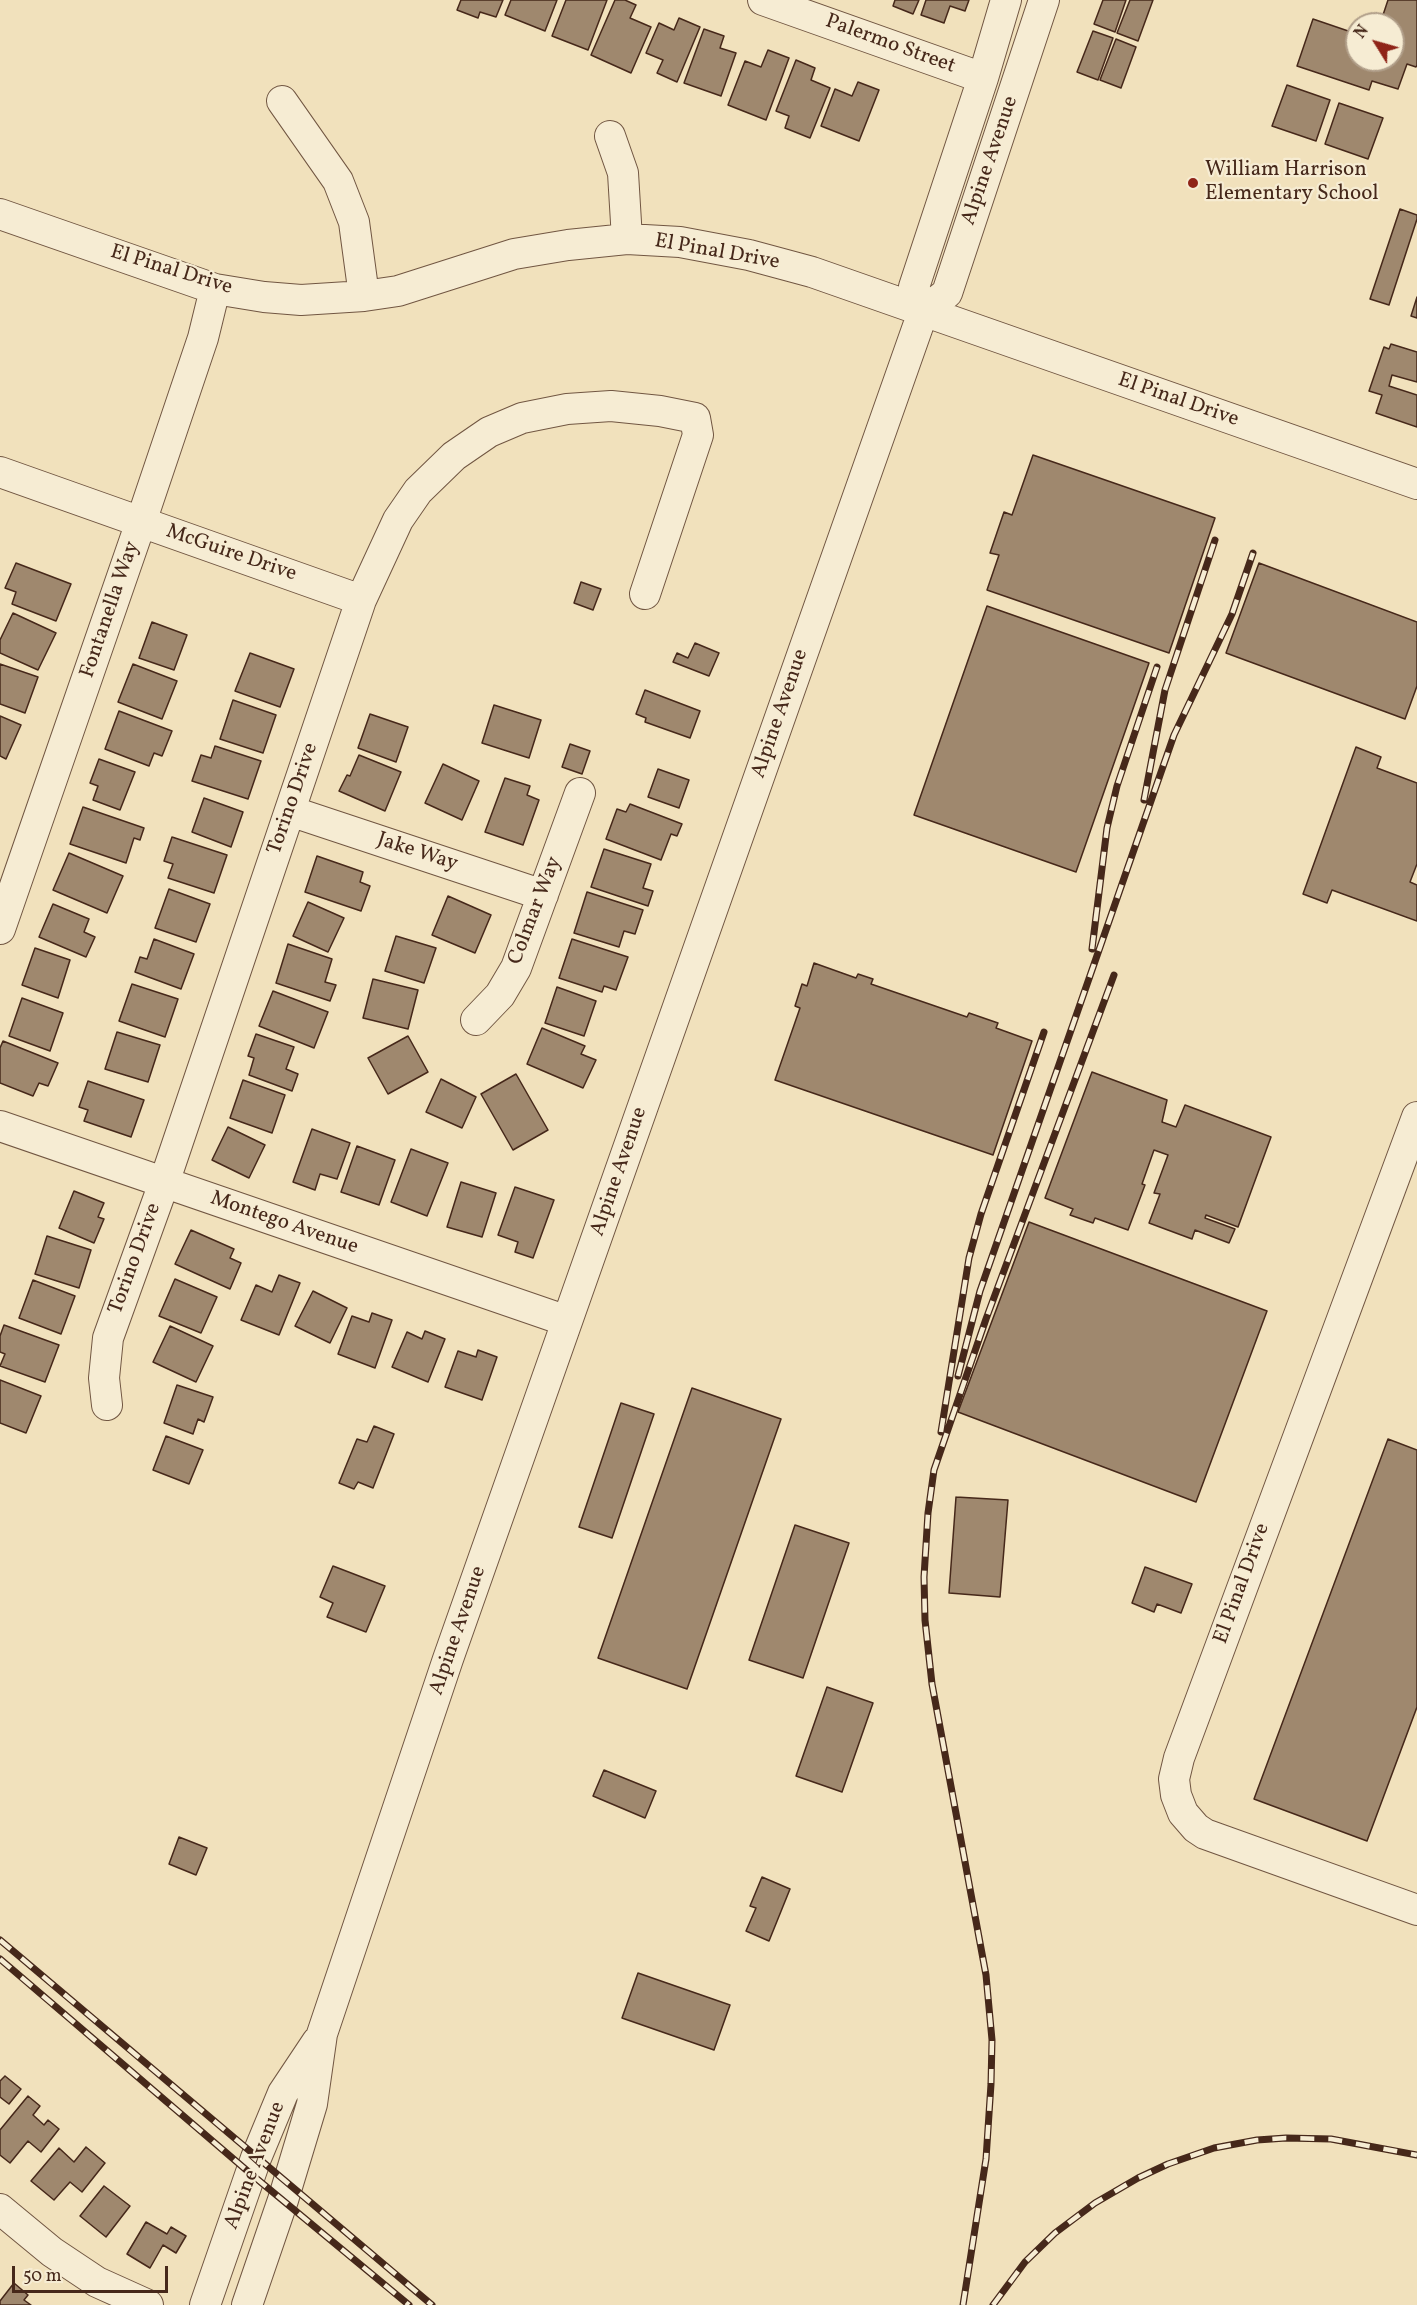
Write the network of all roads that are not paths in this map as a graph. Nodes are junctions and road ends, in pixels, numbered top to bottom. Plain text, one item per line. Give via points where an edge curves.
1 (763, 0) edge
2 (1006, 0) edge
3 (1044, 0) edge
4 (983, 78) junction
5 (282, 101) dead end
6 (610, 136) dead end
7 (0, 214) edge
8 (627, 239) junction
9 (215, 289) junction
10 (364, 296) junction
11 (923, 312) junction
12 (0, 472) edge
13 (1417, 484) edge
14 (141, 522) junction
15 (645, 594) dead end
16 (361, 600) junction
17 (580, 793) dead end
18 (290, 811) junction
19 (543, 895) junction
20 (0, 929) edge
21 (476, 1020) dead end
22 (1417, 1117) edge
23 (0, 1126) edge
24 (164, 1183) junction
25 (567, 1322) junction
26 (107, 1405) dead end
27 (1417, 1910) edge
28 (322, 2034) junction
29 (0, 2209) edge
30 (148, 2305) edge
31 (205, 2305) edge
32 (247, 2305) edge

1 - 4 street, Palermo Street
2 - 4 street, Alpine Avenue
3 - 11 street, Alpine Avenue via 947,294
4 - 11 street, Alpine Avenue via 914,287
5 - 10 street via 338,181 354,222
6 - 8 street via 623,173
7 - 9 street, El Pinal Drive
8 - 10 street, El Pinal Drive via 514,254 398,291
8 - 11 street, El Pinal Drive via 680,242 749,255 812,272
9 - 10 street, El Pinal Drive via 301,300
9 - 14 street, Fontanella Way via 203,338
11 - 13 street, El Pinal Drive
11 - 25 street, Alpine Avenue
12 - 14 street, McGuire Drive
14 - 16 street, McGuire Drive
14 - 20 street, Fontanella Way
15 - 16 street, Torino Drive via 698,435 695,418 611,406 522,418 489,432 454,456 418,491 398,520
16 - 18 street, Torino Drive
17 - 19 street, Colmar Way
18 - 19 street, Jake Way
18 - 24 street, Torino Drive
19 - 21 street, Colmar Way via 516,968 500,995
22 - 27 street, El Pinal Drive via 1174,1779 1183,1813 1205,1834
23 - 24 street, Montego Avenue
24 - 25 street, Montego Avenue
24 - 26 street, Torino Drive via 108,1338 104,1378
25 - 28 street, Alpine Avenue
28 - 31 street, Alpine Avenue via 283,2093
28 - 32 street, Alpine Avenue via 312,2104
29 - 30 street via 52,2252 97,2282

